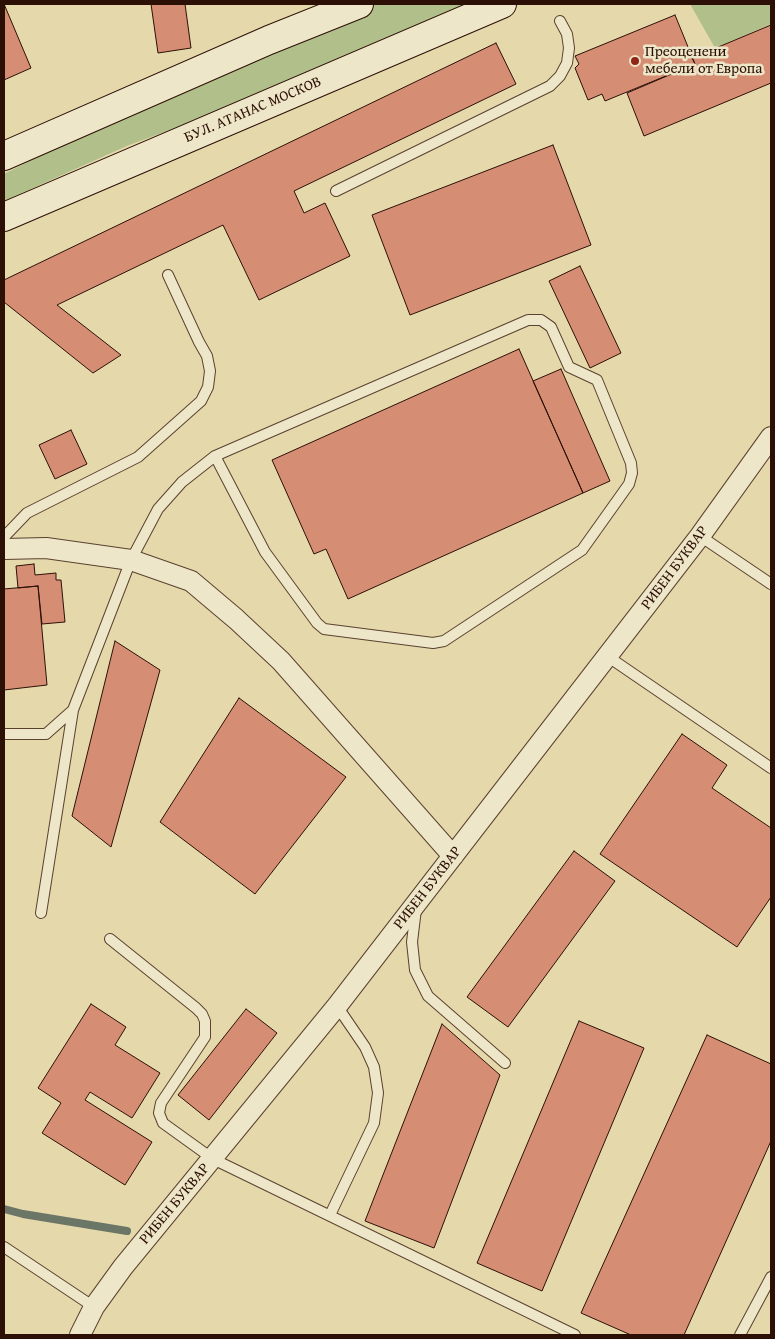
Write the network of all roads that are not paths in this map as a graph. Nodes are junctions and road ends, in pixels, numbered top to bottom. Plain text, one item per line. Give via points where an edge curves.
1 (359, 4) edge
2 (502, 4) edge
3 (560, 21) dead end
4 (4, 156) edge
5 (336, 191) dead end
6 (4, 217) edge
7 (168, 276) dead end
8 (771, 437) edge
9 (215, 456) junction
10 (700, 536) junction
11 (4, 537) edge
12 (4, 549) edge
13 (131, 560) junction
14 (771, 584) edge
15 (607, 656) junction
16 (73, 710) junction
17 (4, 734) edge
18 (771, 768) edge
19 (453, 856) junction
20 (416, 903) junction
21 (41, 913) dead end
22 (110, 939) dead end
23 (337, 1006) junction
24 (504, 1063) dead end
25 (213, 1159) junction
26 (330, 1215) junction
27 (4, 1246) edge
28 (771, 1277) edge
29 (94, 1307) junction
30 (80, 1335) edge
31 (575, 1335) edge
32 (740, 1335) edge

1 - 4 main road
2 - 6 main road, БУЛ. АТАНАС МОСКОВ
3 - 5 lane via 567,34 567,63 550,86
7 - 11 lane via 207,356 210,371 208,387 201,401 138,457 27,513
8 - 10 street, РИБЕН БУКВАР
9 - 9 lane via 528,320 541,320 550,327 569,367 597,380 631,463 632,473 630,484 582,550 444,641 433,643 324,629 317,623 265,552
9 - 13 lane via 182,482 158,509
10 - 14 lane
10 - 15 street, РИБЕН БУКВАР
12 - 13 street via 46,548
13 - 16 lane
13 - 19 street via 191,581 236,619 281,661
15 - 18 lane
15 - 19 street, РИБЕН БУКВАР
16 - 17 lane via 46,734
16 - 21 lane
19 - 20 street, РИБЕН БУКВАР
20 - 23 street, РИБЕН БУКВАР
20 - 24 lane via 412,942 415,970 428,996
22 - 25 lane via 202,1014 205,1037 161,1103 159,1113 163,1123
23 - 25 street, РИБЕН БУКВАР
23 - 26 lane via 365,1047 374,1067 378,1093 374,1123
25 - 26 lane
25 - 29 street, РИБЕН БУКВАР
26 - 31 lane
27 - 29 lane
28 - 32 lane
29 - 30 street, РИБЕН БУКВАР

